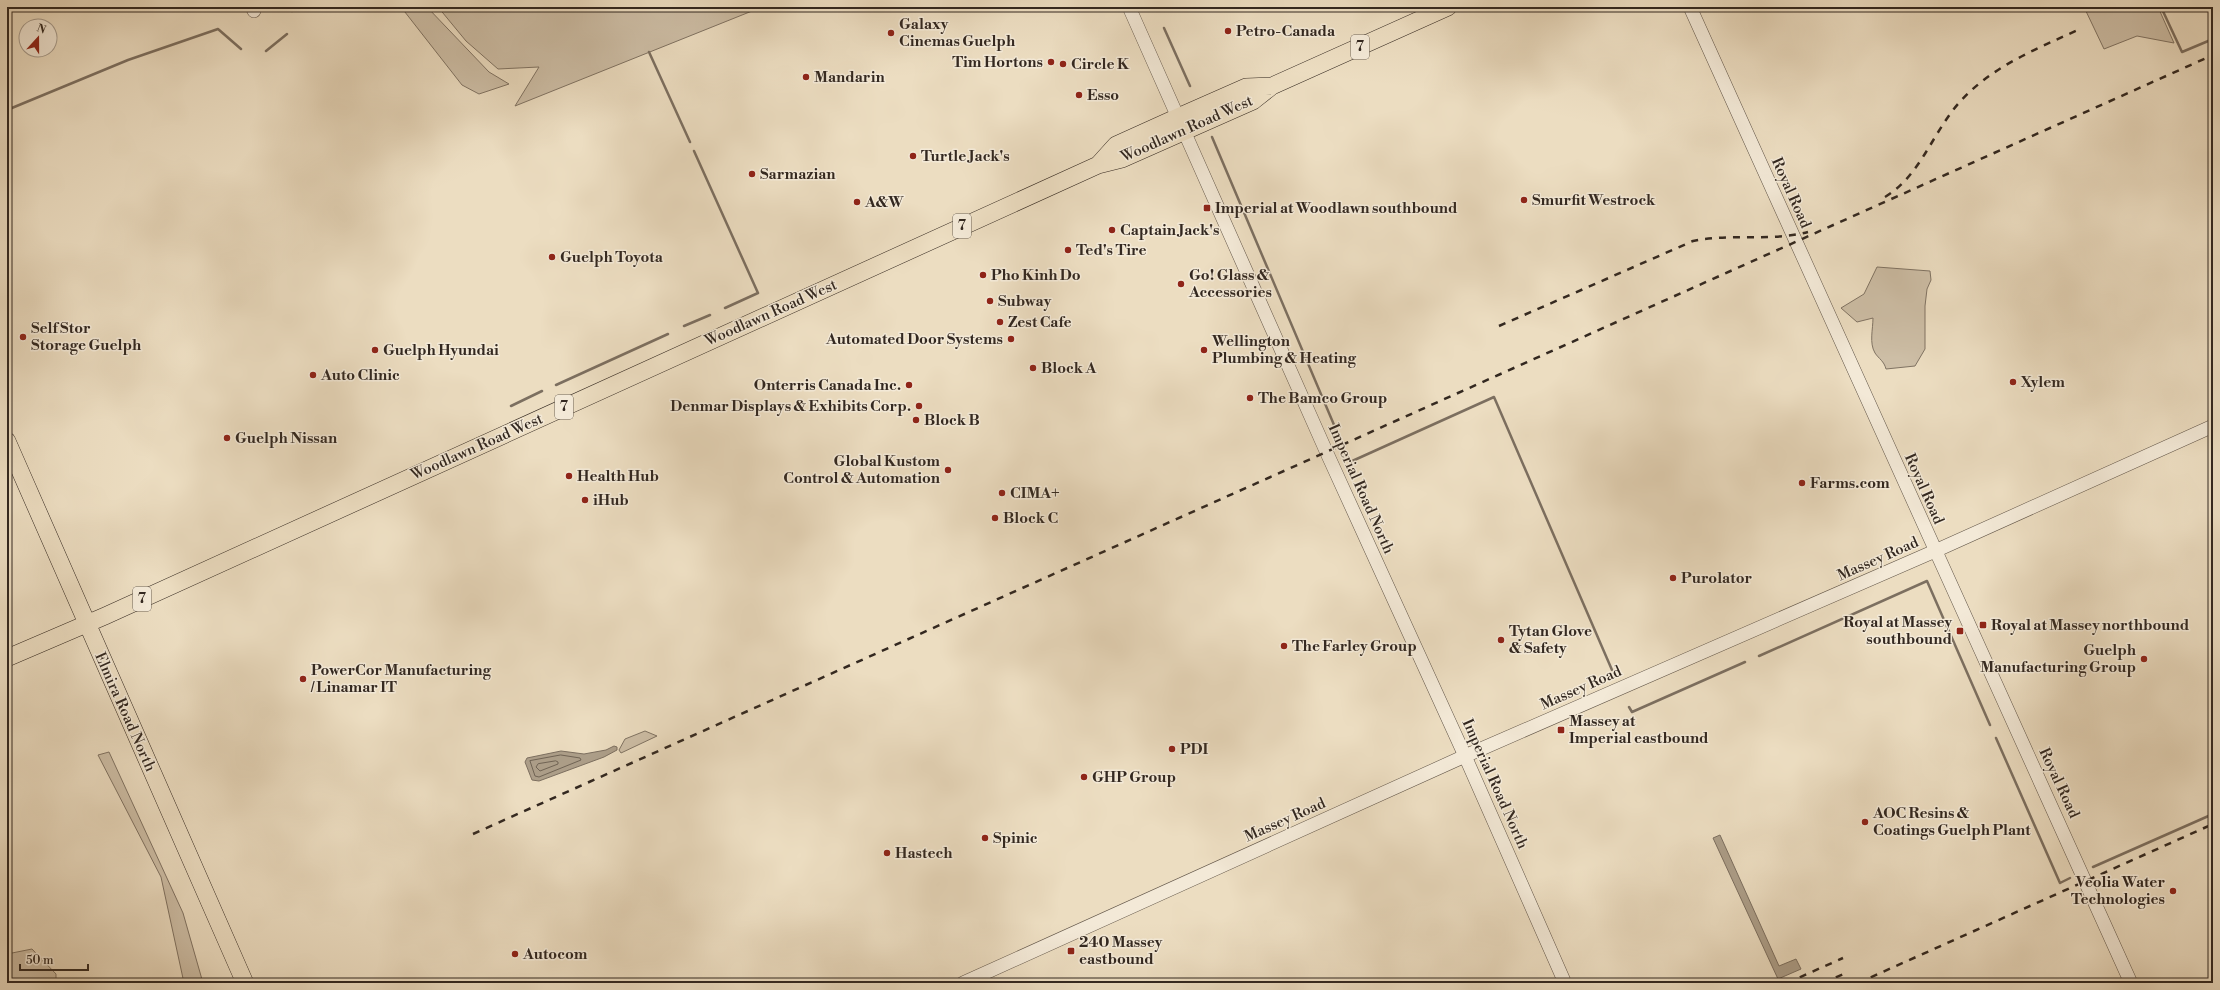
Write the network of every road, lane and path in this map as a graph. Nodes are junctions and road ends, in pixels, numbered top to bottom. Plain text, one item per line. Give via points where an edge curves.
1 (1129, 7) edge
2 (1448, 7) edge
3 (1690, 7) edge
4 (1181, 124) junction
5 (2213, 426) edge
6 (7, 441) edge
7 (1935, 551) junction
8 (87, 624) junction
9 (7, 658) edge
10 (1465, 756) junction
11 (245, 983) edge
12 (963, 983) edge
13 (1565, 983) edge
14 (2131, 983) edge

1 - 4 street, Imperial Road North
2 - 4 main road, Woodlawn Road West / 7 via 1272,86 1246,87
3 - 7 street, Royal Road
4 - 8 main road, Woodlawn Road West / 7 via 1116,145 1098,165
4 - 10 street, Imperial Road North via 1326,452
5 - 7 street, Massey Road
6 - 8 main road, Elmira Road North
7 - 10 street, Massey Road
7 - 14 street, Royal Road
8 - 9 main road, Woodlawn Road West / 7
8 - 11 main road, Elmira Road North
10 - 12 street, Massey Road
10 - 13 street, Imperial Road North

